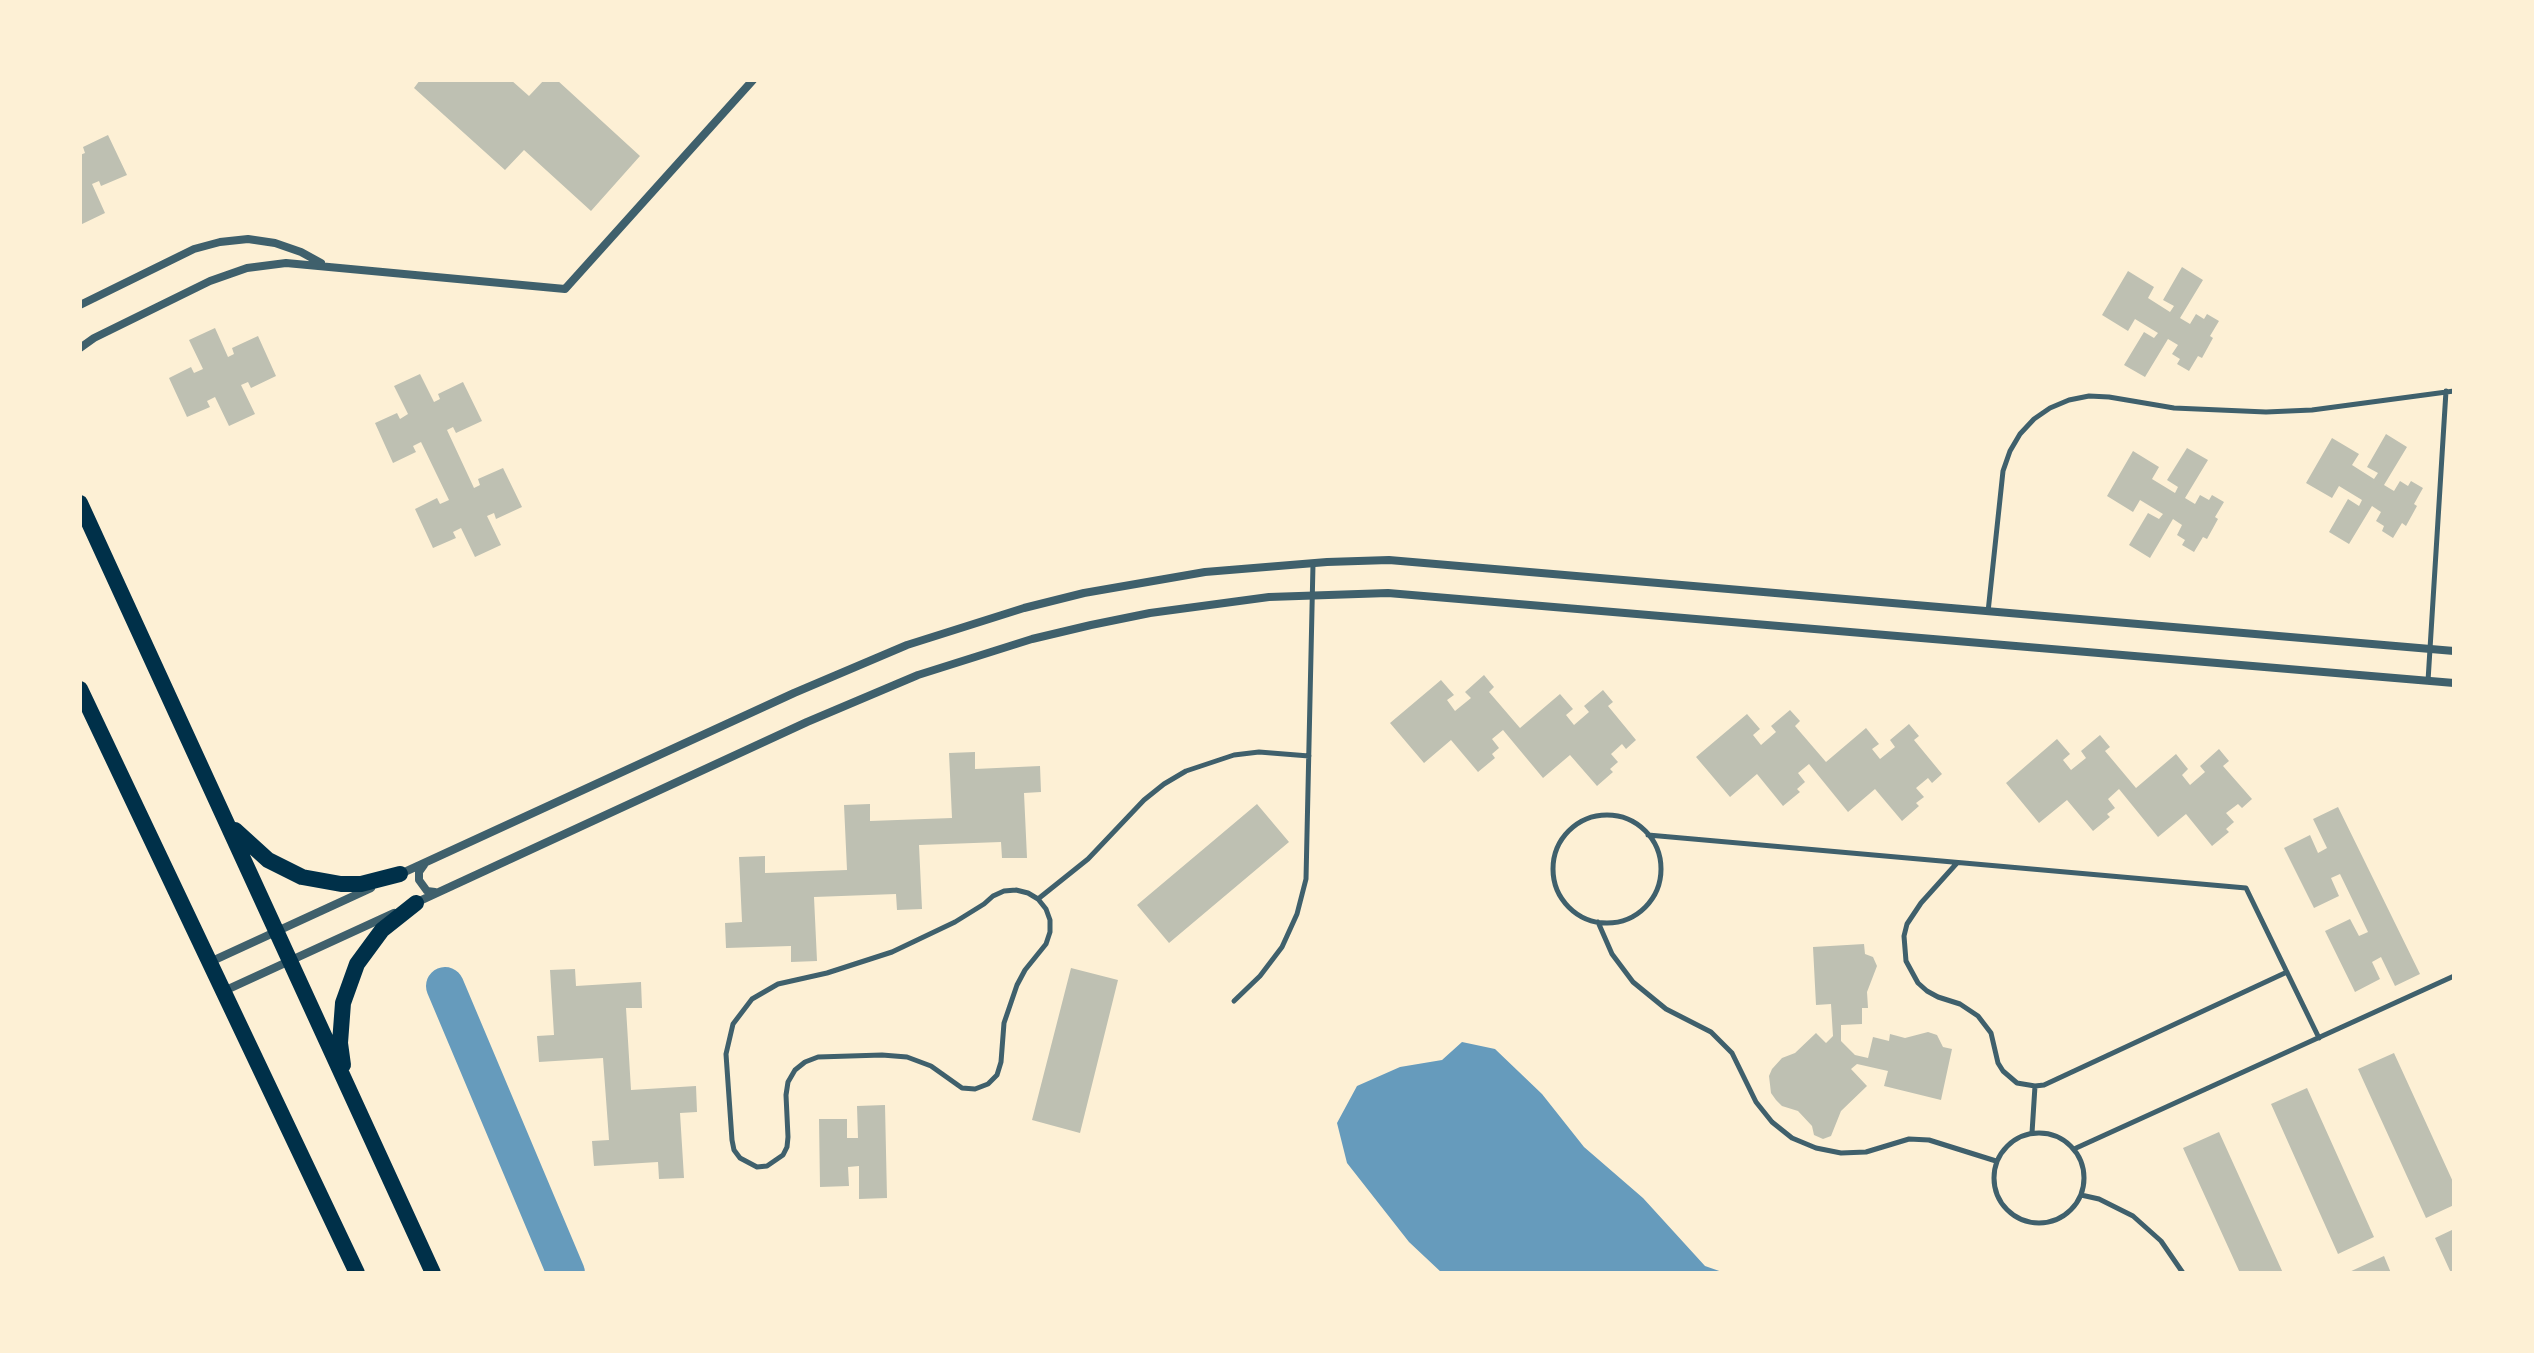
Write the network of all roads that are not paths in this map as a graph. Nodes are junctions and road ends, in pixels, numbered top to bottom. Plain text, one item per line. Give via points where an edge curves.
1 (753, 80) edge
2 (325, 265) junction
3 (80, 305) edge
4 (80, 348) edge
5 (2446, 391) junction
6 (2454, 391) edge
7 (80, 503) edge
8 (1313, 563) junction
9 (1313, 594) junction
10 (1988, 612) junction
11 (2430, 649) junction
12 (2454, 651) edge
13 (2428, 681) junction
14 (2454, 683) edge
15 (80, 689) edge
16 (1309, 756) junction
17 (218, 803) junction
18 (1648, 835) junction
19 (428, 862) junction
20 (1958, 862) junction
21 (400, 874) junction
22 (441, 891) junction
23 (1038, 899) junction
24 (416, 903) junction
25 (1598, 922) junction
26 (276, 932) junction
27 (290, 961) junction
28 (210, 962) junction
29 (2287, 972) junction
30 (2454, 976) edge
31 (224, 991) junction
32 (1234, 1001) dead end
33 (2319, 1038) junction
34 (2035, 1086) junction
35 (354, 1100) junction
36 (2032, 1133) junction
37 (2074, 1149) junction
38 (1996, 1161) junction
39 (2081, 1195) junction
40 (357, 1273) edge
41 (433, 1273) edge
42 (2183, 1273) edge

1 - 2 street via 565,289
2 - 3 street via 275,243 220,242 194,249
2 - 4 street via 247,268 210,281
5 - 6 lane
5 - 10 lane via 2266,412 2174,408 2089,396 2050,408 2020,434 2003,471
5 - 11 lane
7 - 17 highway
8 - 9 lane
8 - 10 street via 1389,560
8 - 19 street via 1144,582 951,630 850,668
9 - 13 street via 1388,593
9 - 16 lane
9 - 22 street via 1150,613 961,661 835,710
10 - 11 street
11 - 12 street
11 - 13 lane
13 - 14 street
15 - 28 highway
16 - 23 lane via 1234,755 1186,771 1144,800 1088,859
16 - 32 lane via 1306,879 1297,914 1282,947
17 - 21 highway via 253,849 302,877 361,884
17 - 26 highway
18 - 20 lane
18 - 25 lane via 1660,858 1654,896 1636,915
18 - 25 lane via 1628,819 1602,815 1578,823 1560,842 1553,867 1558,892 1575,912
19 - 21 street
19 - 22 street via 419,880 427,891
20 - 29 lane via 2246,888
20 - 34 lane via 1907,924 1906,961 1927,991 1978,1016 1991,1033 1998,1063 2009,1078
21 - 26 street
22 - 24 street
23 - 23 lane via 1046,909 1050,932 1013,994 1001,1062 988,1084 962,1088 931,1066 895,1055 818,1057 795,1070 788,1082 783,1155 757,1167 740,1158 732,1140 726,1054 733,1024 752,999 778,984 892,952 1004,891
24 - 27 street
24 - 35 highway via 382,930 357,964 343,1003 342,1062
25 - 38 lane via 1612,954 1633,982 1666,1009 1711,1032 1732,1053 1756,1102 1792,1138 1841,1153 1929,1140
26 - 27 highway
26 - 28 street
27 - 31 street
27 - 35 highway
28 - 31 highway
29 - 33 lane
29 - 34 lane
30 - 33 lane
31 - 40 highway
33 - 37 lane
34 - 36 lane
35 - 41 highway
36 - 37 lane via 2056,1135
36 - 38 lane via 2010,1142
37 - 39 lane via 2084,1171
38 - 39 lane via 1997,1196 2022,1220 2057,1220
39 - 42 lane via 2133,1216 2161,1241

